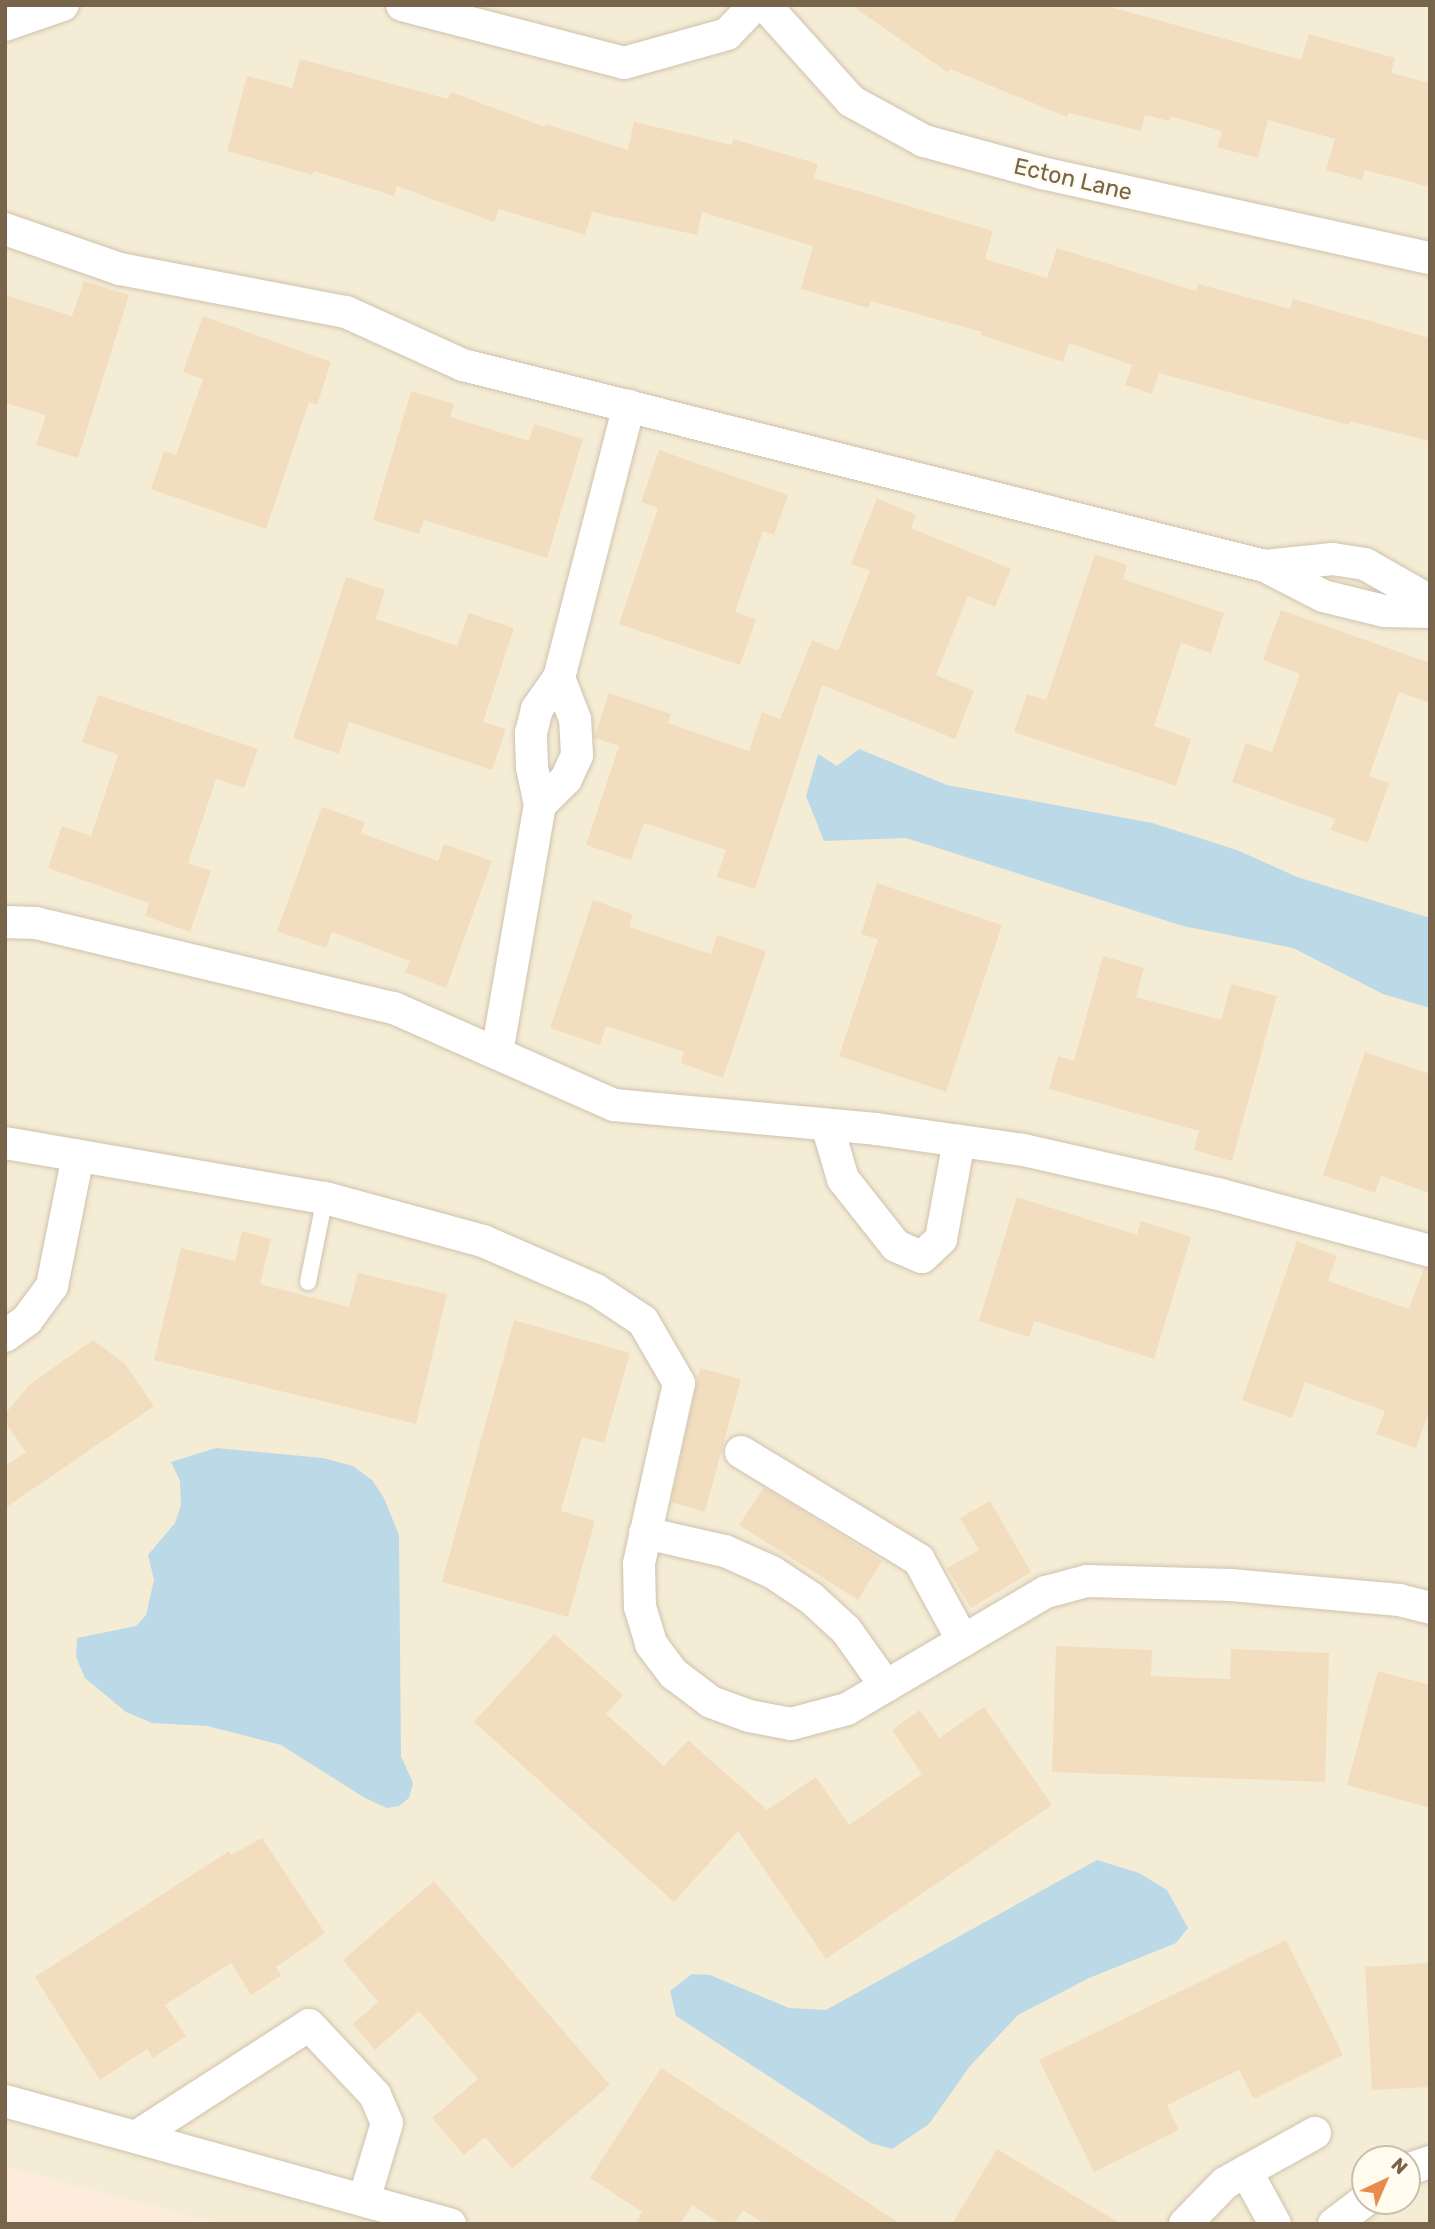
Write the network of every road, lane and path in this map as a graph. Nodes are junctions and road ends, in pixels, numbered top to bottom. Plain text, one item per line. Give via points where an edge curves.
1 (63, 5) edge
2 (402, 5) edge
3 (755, 5) edge
4 (765, 5) edge
5 (5, 24) edge
6 (5, 229) edge
7 (1430, 258) edge
8 (629, 406) junction
9 (1265, 566) junction
10 (1430, 601) edge
11 (1430, 612) edge
12 (559, 678) junction
13 (540, 805) junction
14 (5, 922) edge
15 (497, 1053) junction
16 (827, 1125) junction
17 (959, 1141) junction
18 (5, 1143) edge
19 (78, 1156) junction
20 (325, 1198) junction
21 (1430, 1251) edge
22 (308, 1282) dead end
23 (5, 1336) edge
24 (741, 1452) dead end
25 (645, 1533) junction
26 (1430, 1608) edge
27 (963, 1641) junction
28 (886, 1686) junction
29 (5, 2101) edge
30 (1315, 2133) dead end
31 (136, 2137) junction
32 (1246, 2171) junction
33 (364, 2200) junction
34 (1351, 2211) edge
35 (450, 2224) edge
36 (1185, 2224) edge
37 (1275, 2224) edge
38 (1334, 2224) edge

1 - 5 street
2 - 3 street via 624,63 727,34
4 - 7 street, Ecton Lane via 850,101 924,141 1042,173
6 - 8 street via 120,269 346,312 463,365
8 - 9 street
8 - 12 street
9 - 10 street via 1333,559 1365,564
9 - 11 street via 1323,596 1384,611
12 - 13 street via 537,709 531,733
12 - 13 street via 575,719 577,755 566,779
13 - 15 street
14 - 15 street via 36,923 394,1008
15 - 16 street via 614,1105
16 - 17 street
16 - 17 street via 843,1179 896,1246 922,1257 941,1239
17 - 21 street via 1023,1150 1218,1194
18 - 19 street
19 - 20 street
19 - 23 street via 52,1286 27,1320
20 - 22 lane
20 - 25 street via 483,1241 596,1290 643,1321 678,1382
24 - 27 street via 919,1560
25 - 28 street via 725,1551 772,1573 811,1598 846,1630
25 - 28 street via 639,1564 640,1607 651,1644 674,1674 711,1702 791,1724 848,1709
26 - 27 street via 1399,1600 1231,1585 1087,1581 1046,1592
27 - 28 street
29 - 31 street
30 - 32 street
31 - 33 street
31 - 33 street via 309,2025 374,2095 387,2123
32 - 36 street via 1225,2182
32 - 37 street
33 - 35 street
34 - 38 street

